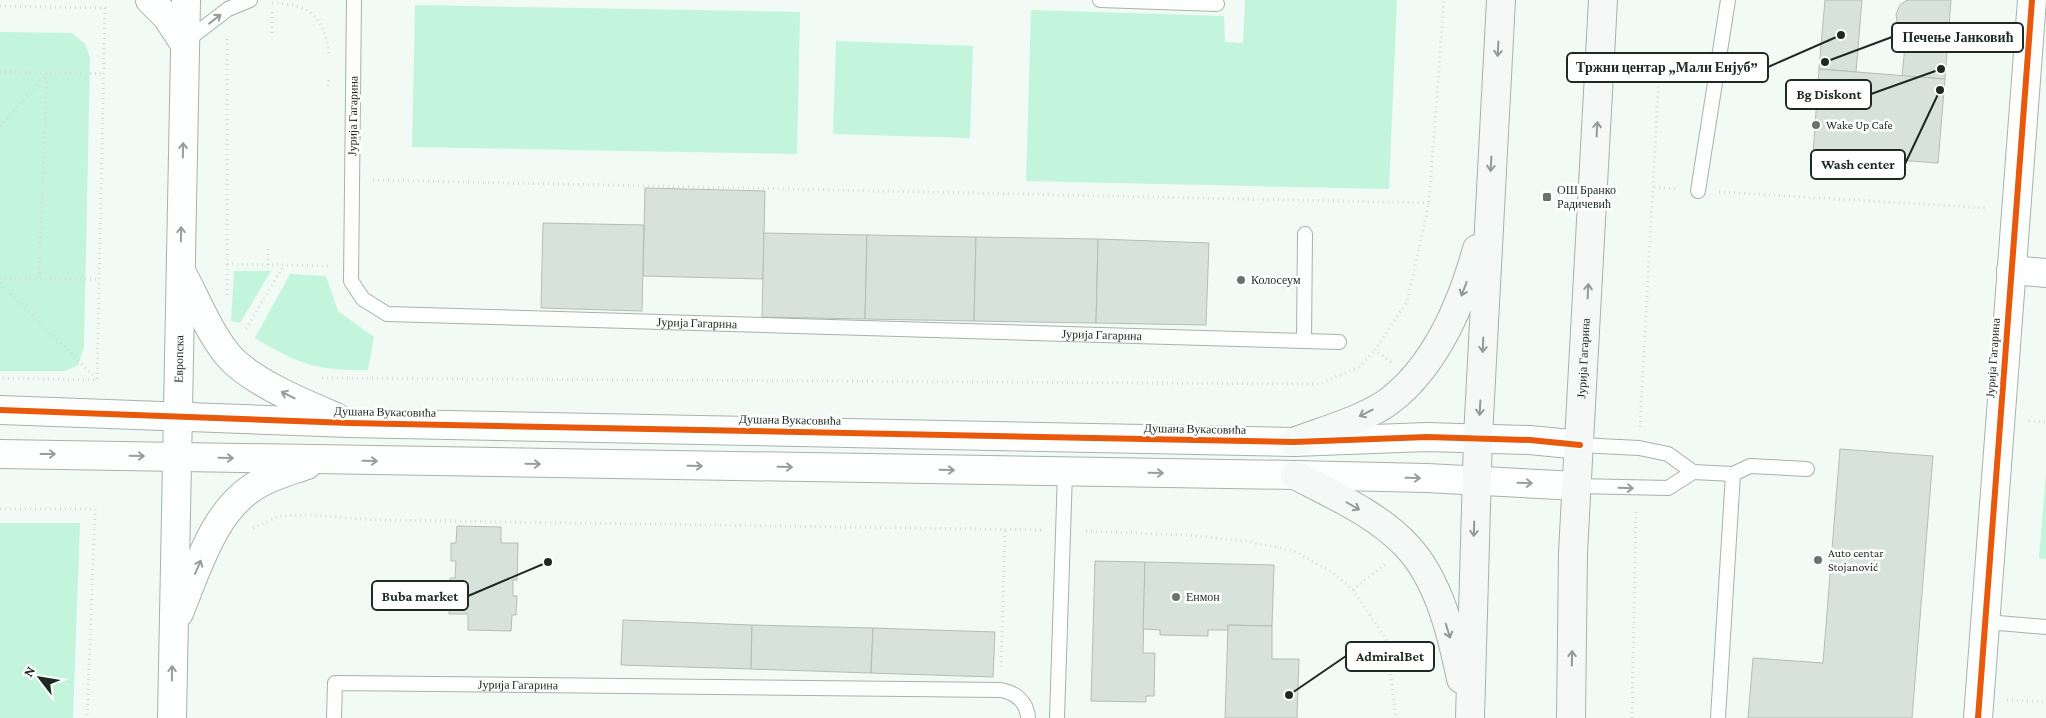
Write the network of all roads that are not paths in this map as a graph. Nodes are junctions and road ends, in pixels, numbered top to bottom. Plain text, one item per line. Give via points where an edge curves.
1 (150, 0) edge
2 (186, 0) edge
3 (250, 0) edge
4 (354, 0) edge
5 (1100, 0) edge
6 (1501, 0) edge
7 (1603, 0) edge
8 (1728, 0) edge
9 (2032, 0) edge
10 (1178, 1) edge
11 (1217, 4) dead end
12 (184, 43) junction
13 (1698, 190) road end
14 (1488, 209) junction
15 (1305, 234) dead end
16 (180, 268) junction
17 (2011, 270) junction
18 (2046, 273) edge
19 (1304, 340) junction
20 (1339, 342) dead end
21 (0, 410) edge
22 (178, 417) junction
23 (348, 423) junction
24 (1478, 438) junction
25 (1294, 442) junction
26 (1580, 444) junction
27 (0, 454) edge
28 (177, 457) junction
29 (322, 460) junction
30 (1807, 468) dead end
31 (1065, 472) junction
32 (1693, 472) junction
33 (1295, 474) junction
34 (1733, 474) junction
35 (1477, 481) junction
36 (1578, 486) junction
37 (1986, 622) junction
38 (2046, 626) edge
39 (173, 629) junction
40 (1979, 708) edge
41 (172, 718) edge
42 (334, 718) edge
43 (1028, 718) edge
44 (1057, 718) edge
45 (1469, 718) edge
46 (1571, 718) edge
47 (1718, 718) edge

1 - 12 street via 167,17
2 - 12 street, Европска
12 -> 3 lane via 228,9
4 - 19 lane, Јурија Гагарина via 352,281 363,299 387,314
5 - 10 lane
6 -> 14 main road
26 -> 7 main road, Јурија Гагарина
8 - 13 lane
9 - 17 street, Јурија Гагарина
10 - 11 lane
16 -> 12 street, Европска
14 -> 24 main road
14 -> 25 main road via 1454,316 1412,379 1391,400
15 - 19 lane
16 - 22 street, Европска
23 -> 16 street via 279,391 239,366 217,339
17 - 18 street
17 - 37 street, Јурија Гагарина
19 - 20 lane, Јурија Гагарина
21 - 22 street, Душана Вукасовића
22 - 23 street, Душана Вукасовића
22 - 28 street, Европска
23 - 25 street, Душана Вукасовића
24 - 25 street, Душана Вукасовића via 1427,436
24 - 26 street, Душана Вукасовића
24 - 35 main road
26 - 32 lane via 1639,448 1668,454
26 - 36 main road, Јурија Гагарина
27 -> 28 street
28 -> 29 street
28 - 39 street, Европска
29 -> 31 street
39 -> 29 street via 208,544 232,506 263,481
30 - 34 lane via 1750,466
31 -> 33 street
31 - 44 lane
32 - 34 lane
36 -> 32 lane via 1668,488
33 -> 35 street
33 -> 45 main road via 1367,514 1407,546 1422,567 1436,594 1457,661
34 - 47 lane
35 -> 36 street
35 -> 45 main road
46 -> 36 main road, Јурија Гагарина via 1573,552
37 - 38 lane
37 - 40 street, Јурија Гагарина
41 -> 39 street, Европска
42 - 43 lane, Јурија Гагарина via 335,683 1003,691 1020,699

